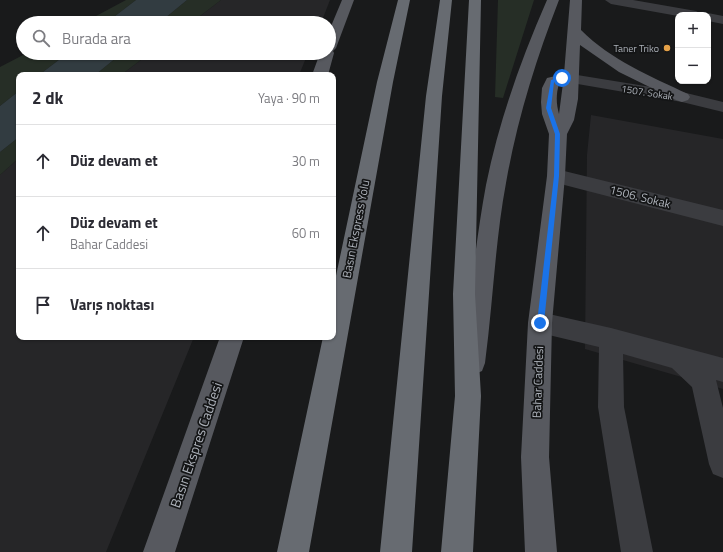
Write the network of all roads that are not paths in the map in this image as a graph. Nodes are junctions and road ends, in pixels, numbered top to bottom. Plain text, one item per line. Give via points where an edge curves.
1 (348, 0) edge
2 (404, 0) edge
3 (446, 0) edge
4 (475, 0) edge
5 (553, 0) edge
6 (576, 0) edge
7 (611, 0) edge
8 (679, 12) edge
9 (711, 18) edge
10 (723, 20) edge
11 (336, 30) edge
12 (574, 31) junction
13 (325, 60) edge
14 (321, 72) edge
15 (571, 80) junction
16 (682, 98) junction
17 (723, 106) edge
18 (556, 176) junction
19 (723, 218) edge
20 (540, 323) junction
21 (336, 330) edge
22 (611, 339) junction
23 (231, 340) edge
24 (334, 340) edge
25 (679, 358) junction
26 (723, 370) edge
27 (468, 396) junction
28 (723, 464) edge
29 (159, 552) edge
30 (292, 552) edge
31 (396, 552) edge
32 (457, 552) edge
33 (541, 552) edge
34 (637, 552) edge

1 - 11 main road
2 - 21 highway, Basın Ekspress Yolu via 385,82
3 - 31 highway via 434,96
4 - 27 highway via 464,294
5 - 27 main road via 530,59 501,160
6 - 12 main road, Bahar Caddesi
7 - 8 street
9 - 10 street
12 - 15 main road, Bahar Caddesi
12 - 16 main road via 587,46 614,63
13 - 14 main road
15 - 16 street, 1507. Sokak
15 - 18 main road, Bahar Caddesi via 566,120 558,134
16 - 17 street, 1507. Sokak
18 - 19 street, 1506. Sokak
18 - 20 main road, Bahar Caddesi
20 - 22 street
20 - 33 main road, Bahar Caddesi via 535,457
22 - 25 street
22 - 34 street via 611,407
23 - 29 main road, Basın Ekspres Caddesi
24 - 30 highway, Basın Ekspress Yolu
25 - 26 street
25 - 28 street via 703,380
27 - 32 highway

